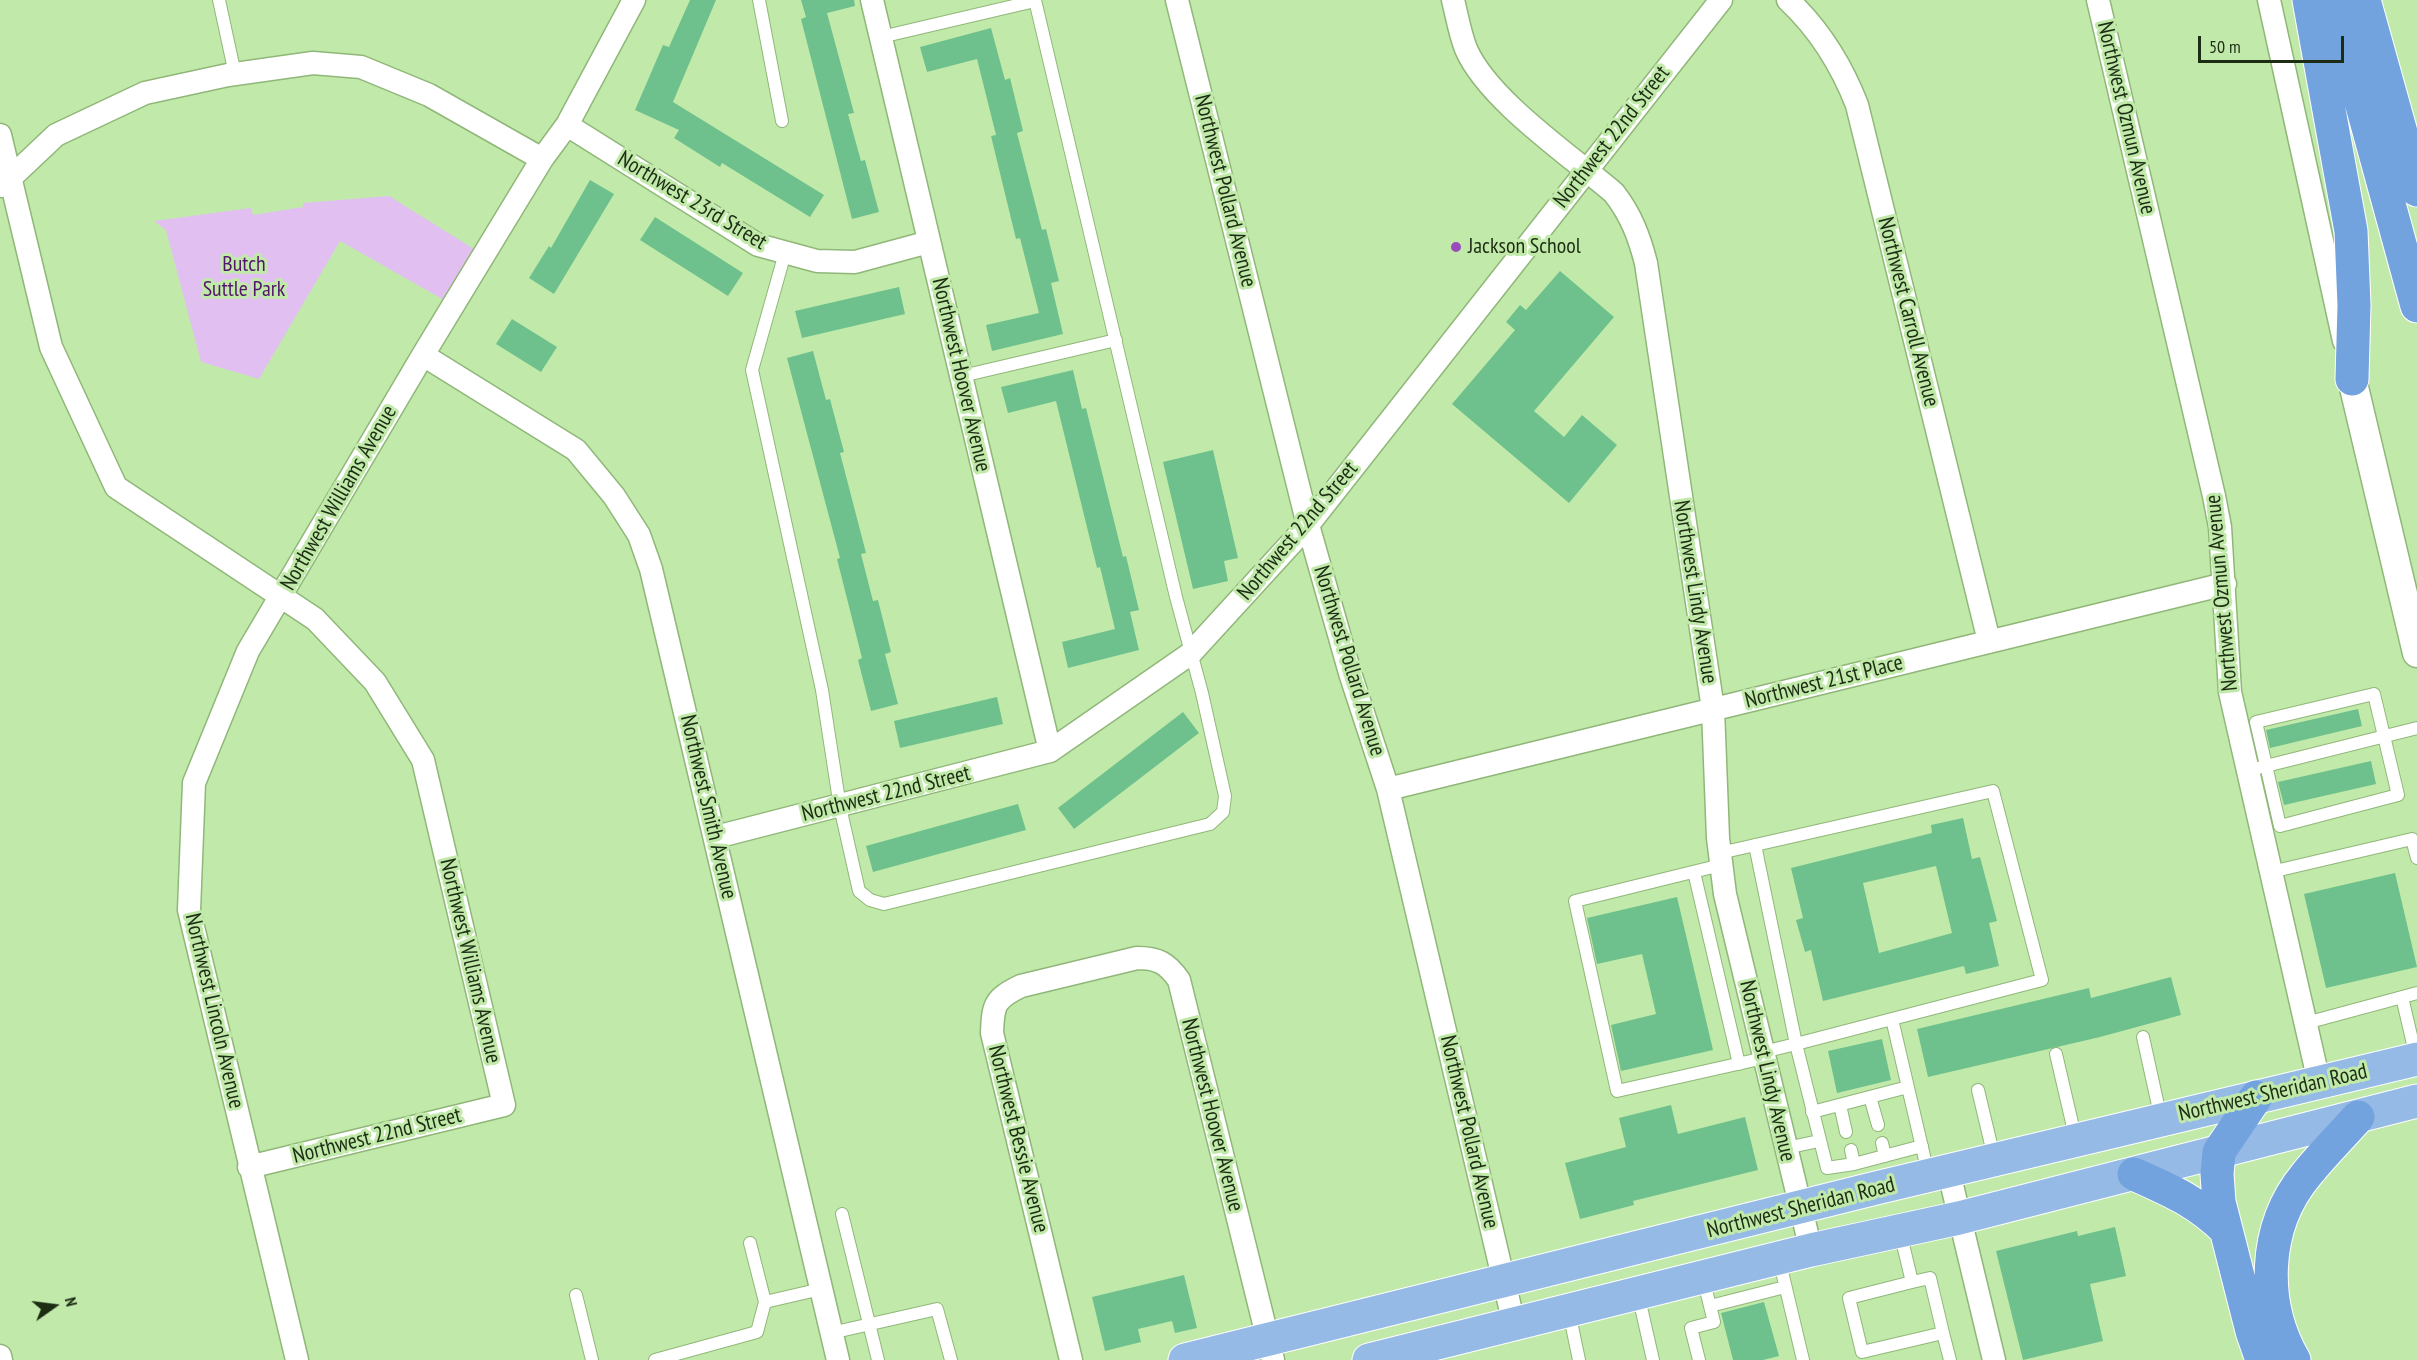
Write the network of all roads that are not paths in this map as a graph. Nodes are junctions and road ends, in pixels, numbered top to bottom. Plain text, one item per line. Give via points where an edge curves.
1 (219, 0) edge
2 (634, 0) edge
3 (759, 0) edge
4 (872, 0) edge
5 (1035, 0) edge
6 (1177, 0) edge
7 (1453, 0) edge
8 (1721, 0) edge
9 (1788, 0) edge
10 (2098, 0) edge
11 (2269, 0) edge
12 (2309, 0) edge
13 (2333, 0) edge
14 (2364, 0) edge
15 (2379, 0) edge
16 (881, 37) junction
17 (235, 74) junction
18 (2417, 114) edge
19 (782, 122) dead end
20 (567, 125) junction
21 (0, 135) edge
22 (542, 159) junction
23 (1586, 170) junction
24 (5, 182) edge
25 (2417, 190) edge
26 (929, 242) junction
27 (785, 253) junction
28 (2417, 306) edge
29 (1116, 340) junction
30 (423, 355) junction
31 (962, 376) junction
32 (2352, 379) junction
33 (1308, 525) junction
34 (2224, 584) junction
35 (280, 596) junction
36 (1989, 641) junction
37 (2417, 653) edge
38 (1190, 654) junction
39 (1713, 709) junction
40 (2247, 724) junction
41 (2417, 728) edge
42 (2384, 738) junction
43 (1050, 751) junction
44 (2257, 769) junction
45 (1388, 789) junction
46 (840, 807) junction
47 (2271, 828) junction
48 (716, 837) junction
49 (1755, 845) junction
50 (2417, 858) edge
51 (1720, 859) junction
52 (1694, 872) junction
53 (2271, 872) junction
54 (1077, 972) joint
55 (2417, 993) edge
56 (2402, 997) junction
57 (1892, 1018) junction
58 (2306, 1023) junction
59 (2143, 1037) dead end
60 (1796, 1044) junction
61 (2056, 1054) dead end
62 (1763, 1055) junction
63 (2417, 1060) edge
64 (1738, 1064) junction
65 (2319, 1082) junction
66 (1908, 1087) junction
67 (1978, 1090) dead end
68 (1870, 1097) junction
69 (2256, 1097) junction
70 (2417, 1101) edge
71 (504, 1105) joint
72 (1840, 1105) junction
73 (1812, 1112) junction
74 (2358, 1117) junction
75 (2161, 1120) junction
76 (1878, 1125) dead end
77 (1846, 1132) dead end
78 (1819, 1141) junction
79 (2076, 1141) junction
80 (1882, 1143) dead end
81 (1786, 1148) junction
82 (1851, 1150) dead end
83 (2219, 1152) junction
84 (1885, 1156) junction
85 (1995, 1161) junction
86 (1933, 1165) junction
87 (249, 1167) junction
88 (1864, 1174) junction
89 (2134, 1174) junction
90 (1800, 1208) junction
91 (842, 1214) dead end
92 (1959, 1218) junction
93 (1900, 1230) junction
94 (2226, 1230) junction
95 (750, 1244) dead end
96 (1811, 1250) junction
97 (1782, 1272) junction
98 (1504, 1281) junction
99 (1912, 1282) junction
100 (821, 1289) junction
101 (1706, 1291) junction
102 (1638, 1293) junction
103 (576, 1295) dead end
104 (765, 1302) junction
105 (1568, 1310) junction
106 (869, 1324) junction
107 (1514, 1324) junction
108 (831, 1333) junction
109 (1943, 1333) junction
110 (1270, 1350) edge
111 (1378, 1359) edge
112 (297, 1360) edge
113 (592, 1360) edge
114 (655, 1360) edge
115 (838, 1360) edge
116 (878, 1360) edge
117 (951, 1360) edge
118 (1071, 1360) edge
119 (1185, 1360) edge
120 (1579, 1360) edge
121 (1653, 1360) edge
122 (1700, 1360) edge
123 (1803, 1360) edge
124 (1950, 1360) edge
125 (1995, 1360) edge
126 (2262, 1360) edge
127 (2294, 1360) edge

1 - 17 lane
2 - 20 street, Northwest Williams Avenue
3 - 19 lane
4 - 16 street, Northwest Hoover Avenue
5 - 16 lane
5 - 29 lane
6 - 33 street, Northwest Pollard Avenue
7 - 23 street, Northwest Lindy Avenue via 1466,48 1487,82
8 - 23 street, Northwest 22nd Street
9 - 36 street, Northwest Carroll Avenue via 1833,53 1857,105
10 - 34 street, Northwest Ozmun Avenue via 2214,496
11 - 32 street
12 - 32 highway via 2351,231
13 - 28 highway
14 - 25 highway
15 - 18 highway
16 - 26 street, Northwest Hoover Avenue
17 - 22 street via 314,63 361,67 429,95
17 - 24 street via 146,93 96,116 56,135
20 - 22 street, Northwest Williams Avenue
20 - 27 street, Northwest 23rd Street via 758,245
21 - 24 street
22 - 30 street, Northwest Williams Avenue
23 - 33 street, Northwest 22nd Street
23 - 39 street, Northwest Lindy Avenue via 1614,193 1628,211 1646,263
24 - 35 street via 51,347 116,487
26 - 27 street, Northwest 23rd Street via 855,262 817,261
26 - 31 street, Northwest Hoover Avenue
27 - 46 lane via 752,370 822,690
29 - 31 lane
29 - 38 lane
30 - 35 street, Northwest Williams Avenue
30 - 48 street, Northwest Smith Avenue via 576,450 614,496 639,535 651,569
31 - 43 street, Northwest Hoover Avenue
32 - 37 street
33 - 38 street, Northwest 22nd Street
33 - 45 street, Northwest Pollard Avenue
34 - 36 street, Northwest 21st Place
34 - 40 street, Northwest Ozmun Avenue via 2227,669
35 - 71 street, Northwest Williams Avenue via 315,619 375,682 423,760
35 - 87 street, Northwest Lincoln Avenue via 248,651 194,783 189,910
36 - 39 street, Northwest 21st Place
38 - 43 street, Northwest 22nd Street
38 - 46 lane via 1225,796 1222,812 1210,824 884,903 870,900 860,891
39 - 45 street, Northwest 21st Place
39 - 51 street, Northwest Lindy Avenue
40 - 42 lane via 2374,694
40 - 44 street, Northwest Ozmun Avenue
41 - 42 lane
42 - 44 lane
42 - 47 lane via 2398,795
43 - 46 street, Northwest 22nd Street
44 - 47 street, Northwest Ozmun Avenue
45 - 98 street, Northwest Pollard Avenue
46 - 48 street, Northwest 22nd Street
47 - 53 street, Northwest Ozmun Avenue
48 - 100 street, Northwest Smith Avenue
49 - 51 lane
49 - 57 lane via 1993,791 2042,980
49 - 60 lane
50 - 53 lane via 2412,838
51 - 52 lane
51 - 62 street, Northwest Lindy Avenue
52 - 64 lane
52 - 64 lane via 1575,901 1617,1092
53 - 58 street, Northwest Ozmun Avenue
54 - 110 street, Northwest Hoover Avenue via 1137,958 1156,958 1170,966 1179,980
54 - 118 street, Northwest Bessie Avenue via 1021,986 1003,995 993,1008 992,1034
55 - 56 lane
56 - 58 lane
56 - 63 lane
57 - 60 lane
57 - 66 lane
58 - 65 street, Northwest Ozmun Avenue
59 - 75 lane
60 - 62 lane
60 - 73 lane
61 - 79 lane
62 - 64 lane
62 - 81 street, Northwest Lindy Avenue
63 - 65 main road, Northwest Sheridan Road
65 - 69 main road, Northwest Sheridan Road
66 - 68 lane
66 - 86 lane
67 - 85 lane
68 - 72 lane
68 - 76 lane
69 - 75 main road, Northwest Sheridan Road
69 - 83 highway
70 - 74 main road, Northwest Sheridan Road
71 - 87 street, Northwest 22nd Street
72 - 73 lane
72 - 77 lane
73 - 78 lane
74 - 83 main road, Northwest Sheridan Road
74 - 127 highway via 2305,1176 2284,1212 2276,1236 2271,1260 2272,1306
75 - 79 main road, Northwest Sheridan Road
78 - 81 lane
78 - 88 lane via 1827,1168
79 - 85 main road, Northwest Sheridan Road
80 - 84 lane
81 - 90 street, Northwest Lindy Avenue
82 - 88 lane
83 - 89 main road, Northwest Sheridan Road
83 - 94 highway via 2219,1202
84 - 86 lane
84 - 88 lane
85 - 86 main road, Northwest Sheridan Road
86 - 88 main road, Northwest Sheridan Road
86 - 92 street
87 - 112 street, Northwest Lincoln Avenue
88 - 90 main road, Northwest Sheridan Road
89 - 92 main road, Northwest Sheridan Road
89 - 94 highway via 2206,1210
90 - 96 street, Northwest Lindy Avenue
90 - 98 main road, Northwest Sheridan Road
91 - 106 lane
92 - 93 main road, Northwest Sheridan Road
92 - 125 street
93 - 96 main road, Northwest Sheridan Road
93 - 99 lane
94 - 126 highway
95 - 104 lane
96 - 97 main road, Northwest Sheridan Road
97 - 101 main road, Northwest Sheridan Road
97 - 123 lane
98 - 107 street, Northwest Pollard Avenue
98 - 110 main road, Northwest Sheridan Road
99 - 109 lane via 1930,1278
99 - 109 lane via 1849,1298 1862,1352
100 - 104 lane
100 - 108 street, Northwest Smith Avenue
101 - 102 main road, Northwest Sheridan Road
101 - 122 lane via 1714,1322 1691,1328
102 - 105 main road, Northwest Sheridan Road
102 - 121 lane
103 - 113 lane
104 - 114 lane via 757,1332
105 - 107 main road, Northwest Sheridan Road
105 - 120 lane
106 - 108 lane
106 - 116 lane
106 - 117 lane via 937,1309
107 - 111 main road, Northwest Sheridan Road
108 - 115 street, Northwest Smith Avenue
109 - 124 lane
110 - 119 main road, Northwest Sheridan Road

